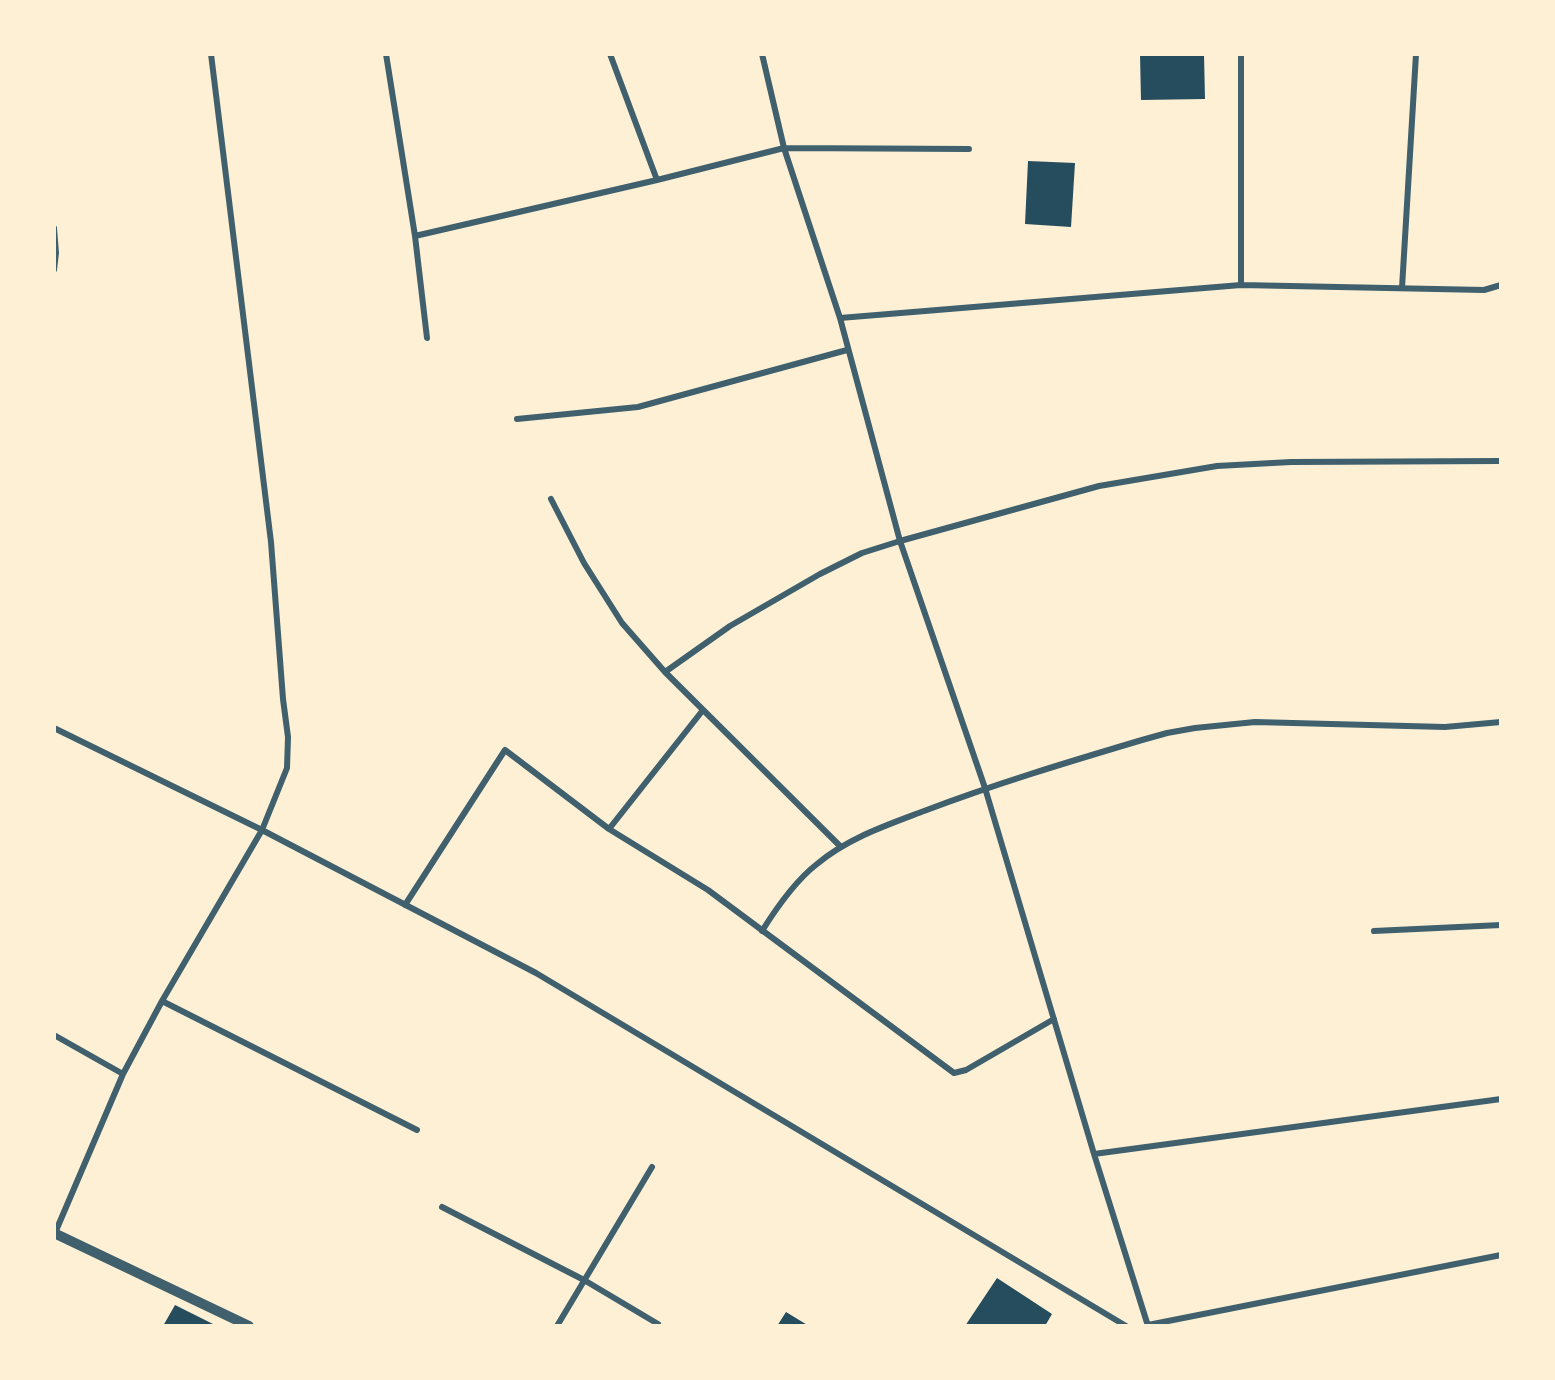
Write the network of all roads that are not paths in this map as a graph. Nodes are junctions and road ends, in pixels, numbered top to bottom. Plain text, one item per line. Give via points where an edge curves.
1 (211, 54) edge
2 (386, 54) edge
3 (610, 54) edge
4 (762, 54) edge
5 (1242, 54) edge
6 (1416, 54) edge
7 (784, 148) junction
8 (969, 149) dead end
9 (657, 180) junction
10 (54, 228) edge
11 (415, 236) junction
12 (54, 270) edge
13 (1241, 285) junction
14 (1501, 285) edge
15 (1402, 288) junction
16 (840, 318) junction
17 (427, 338) dead end
18 (847, 350) junction
19 (517, 419) dead end
20 (1501, 461) edge
21 (551, 499) dead end
22 (900, 541) junction
23 (665, 672) junction
24 (703, 710) junction
25 (1501, 722) edge
26 (54, 728) edge
27 (985, 788) junction
28 (609, 829) junction
29 (262, 830) junction
30 (841, 847) junction
31 (405, 905) junction
32 (1501, 925) edge
33 (762, 931) junction
34 (1374, 931) dead end
35 (162, 1001) junction
36 (1054, 1019) junction
37 (54, 1035) edge
38 (123, 1074) junction
39 (1501, 1099) edge
40 (417, 1130) dead end
41 (1094, 1154) junction
42 (652, 1167) dead end
43 (442, 1207) dead end
44 (54, 1233) edge
45 (1501, 1255) edge
46 (584, 1280) junction
47 (658, 1324) dead end
48 (249, 1326) edge
49 (556, 1326) edge
50 (1126, 1326) edge
51 (1148, 1326) edge

1 - 29 street via 271,542 288,737 287,768
2 - 11 street
3 - 9 street
4 - 7 street
5 - 13 street
6 - 15 street
7 - 8 street
7 - 9 street
7 - 16 street
9 - 11 street
10 - 12 street
11 - 17 street
13 - 15 street
13 - 16 street
14 - 15 street via 1485,290
16 - 18 street
18 - 19 street via 638,406
18 - 22 street
20 - 22 street via 1217,466 1099,486
21 - 23 street via 599,589 622,623
22 - 23 street via 820,574 730,626
22 - 27 street
23 - 24 street
24 - 28 street
24 - 30 street
25 - 27 street via 1445,727 1255,722 1195,728 1142,740
26 - 29 street
27 - 30 street via 877,829
27 - 36 street
28 - 31 street via 505,750
28 - 33 street via 708,890
29 - 31 street
29 - 35 street
30 - 33 street via 816,865
31 - 50 street via 591,1005
32 - 34 street
33 - 36 street via 954,1073 966,1070
35 - 38 street
35 - 40 street
36 - 41 street
37 - 38 street
38 - 44 street
39 - 41 street
41 - 51 street
42 - 46 street
43 - 46 street
44 - 48 street
45 - 51 street
46 - 47 street
46 - 49 street

